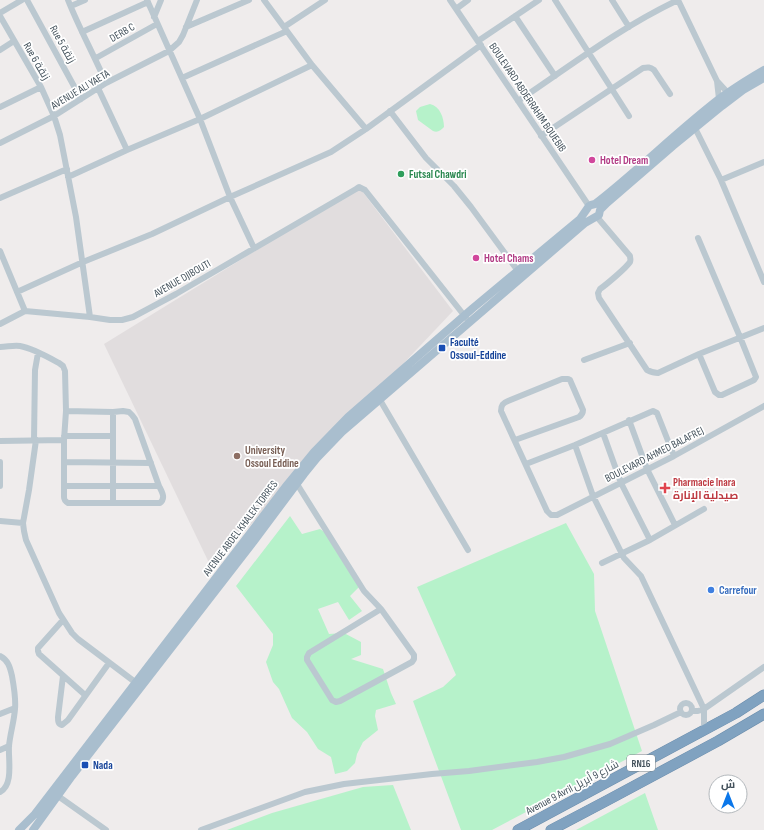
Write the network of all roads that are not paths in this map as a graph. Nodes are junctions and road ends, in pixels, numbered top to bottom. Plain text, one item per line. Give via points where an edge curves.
1 (22, 0) edge
2 (27, 0) edge
3 (68, 0) edge
4 (85, 0) edge
5 (161, 0) edge
6 (197, 0) edge
7 (249, 0) edge
8 (264, 0) edge
9 (325, 0) edge
10 (450, 0) edge
11 (468, 0) edge
12 (539, 0) edge
13 (555, 0) edge
14 (612, 0) edge
15 (678, 0) edge
16 (147, 1) edge
17 (13, 2) edge
18 (71, 6) junction
19 (456, 9) junction
20 (0, 13) edge
21 (0, 16) edge
22 (515, 16) junction
23 (154, 17) junction
24 (157, 24) junction
25 (186, 27) junction
26 (629, 27) junction
27 (286, 29) junction
28 (82, 32) junction
29 (14, 41) junction
30 (480, 43) junction
31 (0, 50) edge
32 (169, 51) junction
33 (588, 53) junction
34 (96, 58) junction
35 (312, 65) junction
36 (764, 70) edge
37 (555, 76) junction
38 (182, 78) junction
39 (764, 78) edge
40 (717, 81) junction
41 (106, 83) junction
42 (41, 87) junction
43 (98, 88) junction
44 (612, 89) junction
45 (728, 93) junction
46 (670, 94) dead end
47 (82, 98) junction
48 (719, 99) junction
49 (518, 101) junction
50 (0, 107) edge
51 (390, 111) junction
52 (54, 116) junction
53 (630, 116) dead end
54 (200, 119) junction
55 (695, 128) junction
56 (366, 129) junction
57 (541, 136) junction
58 (0, 142) edge
59 (127, 150) junction
60 (764, 162) edge
61 (67, 170) junction
62 (68, 177) junction
63 (721, 180) junction
64 (230, 197) junction
65 (0, 198) edge
66 (593, 211) junction
67 (698, 238) dead end
68 (254, 248) junction
69 (0, 251) edge
70 (82, 262) junction
71 (518, 271) junction
72 (764, 282) edge
73 (17, 292) junction
74 (25, 311) junction
75 (90, 317) junction
76 (467, 319) junction
77 (0, 324) edge
78 (764, 328) edge
79 (740, 337) junction
80 (630, 343) junction
81 (0, 348) edge
82 (38, 353) junction
83 (699, 354) junction
84 (584, 360) dead end
85 (380, 400) junction
86 (764, 406) edge
87 (66, 411) junction
88 (113, 412) junction
89 (629, 420) junction
90 (603, 433) junction
91 (112, 436) junction
92 (64, 438) junction
93 (35, 440) junction
94 (515, 440) junction
95 (0, 442) edge
96 (575, 445) junction
97 (674, 456) junction
98 (0, 462) edge
99 (64, 462) junction
100 (113, 462) junction
101 (152, 463) junction
102 (526, 464) junction
103 (0, 465) edge
104 (648, 469) junction
105 (621, 483) junction
106 (297, 484) junction
107 (0, 486) edge
108 (64, 486) junction
109 (160, 486) junction
110 (113, 487) junction
111 (593, 496) junction
112 (113, 503) junction
113 (704, 509) dead end
114 (0, 521) edge
115 (23, 523) junction
116 (674, 525) junction
117 (650, 540) junction
118 (468, 550) dead end
119 (621, 553) junction
120 (602, 563) dead end
121 (381, 608) junction
122 (63, 620) junction
123 (0, 656) edge
124 (109, 663) junction
125 (764, 667) edge
126 (63, 676) junction
127 (138, 685) junction
128 (85, 695) junction
129 (764, 695) edge
130 (698, 696) junction
131 (691, 707) junction
132 (15, 708) junction
133 (704, 709) junction
134 (681, 712) junction
135 (0, 714) edge
136 (764, 714) edge
137 (704, 729) junction
138 (9, 746) junction
139 (0, 750) edge
140 (0, 792) edge
141 (58, 796) junction
142 (19, 830) edge
143 (33, 830) edge
144 (106, 830) edge
145 (201, 830) edge
146 (518, 830) edge
147 (551, 830) edge

1 - 17 street
2 - 47 street, Rue 5 زنقة
3 - 18 street
4 - 18 street
5 - 23 street
6 - 25 street
7 - 25 street
8 - 27 street
9 - 27 street
10 - 19 street, BOULEVARD ABDERRAHIM BOUEBIB
11 - 19 street
12 - 22 street
13 - 33 street
14 - 26 street
15 - 26 street
15 - 40 street
16 - 23 street
16 - 28 street
17 - 20 street
18 - 28 street
19 - 30 street, BOULEVARD ABDERRAHIM BOUEBIB
21 - 29 street, Rue 6 زنقة
22 - 30 street
22 - 37 street
23 - 24 street
24 - 32 street
24 - 34 street, DERB C
25 - 32 street via 179,42
26 - 33 street
27 - 35 street
27 - 38 street
28 - 34 street
29 - 31 street
29 - 42 street, Rue 6 زنقة
30 - 49 street, BOULEVARD ABDERRAHIM BOUEBIB
30 - 51 street
32 - 38 street
32 - 41 street, AVENUE ALI YAETA
33 - 37 street
33 - 44 street
34 - 41 street
35 - 54 street
35 - 56 street
36 - 45 main road, AVENUE ABDEL KHALEK TORRES
37 - 49 street
38 - 54 street
39 - 55 main road, AVENUE ABDEL KHALEK TORRES via 732,98
40 - 45 street
40 - 48 street
41 - 43 street, AVENUE ALI YAETA
42 - 50 street
42 - 52 street, Rue 6 زنقة
43 - 47 street, AVENUE ALI YAETA
43 - 59 street
44 - 46 street via 639,71 651,67
44 - 53 street
44 - 57 street
45 - 48 main road, AVENUE ABDEL KHALEK TORRES
47 - 52 street, AVENUE ALI YAETA
48 - 66 main road, AVENUE ABDEL KHALEK TORRES via 618,186
49 - 57 street, BOULEVARD ABDERRAHIM BOUEBIB
51 - 56 street
51 - 71 street via 426,158 471,207
52 - 58 street, AVENUE ALI YAETA
52 - 61 street, Rue 6 زنقة
54 - 59 street
54 - 64 street
55 - 63 street
55 - 66 main road, AVENUE ABDEL KHALEK TORRES
56 - 64 street via 331,152
57 - 66 street, BOULEVARD ABDERRAHIM BOUEBIB
59 - 62 street
60 - 63 street
61 - 62 street, Rue 6 زنقة
61 - 65 street
62 - 70 street, Rue 6 زنقة
63 - 72 street
64 - 68 street
64 - 70 street via 152,234
66 - 71 main road, AVENUE ABDEL KHALEK TORRES
66 - 76 main road, AVENUE ABDEL KHALEK TORRES via 585,223
66 - 80 street, BOULEVARD ABDERRAHIM BOUEBIB via 630,258 629,264 598,293
67 - 79 street
68 - 75 street, AVENUE DJIBOUTI via 133,317 110,320
68 - 76 street, AVENUE DJIBOUTI via 359,187 365,190
69 - 73 street
70 - 73 street
70 - 75 street, Rue 6 زنقة
71 - 76 main road, AVENUE ABDEL KHALEK TORRES
73 - 74 street
74 - 75 street, AVENUE DJIBOUTI
74 - 77 street
76 - 85 main road, AVENUE ABDEL KHALEK TORRES
76 - 127 main road, AVENUE ABDEL KHALEK TORRES via 348,417 318,448 270,507
78 - 79 street
79 - 83 street
79 - 83 street via 756,377 752,382 722,395 715,392
80 - 83 street via 647,370 654,373
80 - 84 street
81 - 82 street via 21,346
82 - 87 street via 63,366
82 - 93 street via 35,370
85 - 106 main road, AVENUE ABDEL KHALEK TORRES via 342,432
85 - 118 street
86 - 97 street, BOULEVARD AHMED BALAFREJ
87 - 88 street
87 - 92 street
88 - 91 street
88 - 101 street via 123,411 132,415
89 - 90 street
89 - 97 street via 651,411 656,412
89 - 104 street
90 - 96 street
90 - 105 street
91 - 92 street
91 - 100 street
92 - 93 street
92 - 99 street
93 - 95 street
93 - 115 street
94 - 94 street via 579,417 583,413 570,380 562,379 502,405 501,411
94 - 102 street
96 - 102 street
96 - 111 street
97 - 104 street, BOULEVARD AHMED BALAFREJ
98 - 103 street
99 - 100 street
99 - 108 street
100 - 101 street
100 - 110 street
101 - 109 street
102 - 111 street, BOULEVARD AHMED BALAFREJ via 551,516
103 - 107 street
104 - 105 street, BOULEVARD AHMED BALAFREJ
104 - 116 street
105 - 111 street, BOULEVARD AHMED BALAFREJ
105 - 117 street
106 - 121 street via 364,591
106 - 127 main road, AVENUE ABDEL KHALEK TORRES
108 - 110 street
108 - 112 street via 64,500 68,503
109 - 110 street
109 - 112 street via 164,495 160,503
110 - 112 street
111 - 119 street
113 - 116 street
114 - 115 street
115 - 122 street via 26,540
116 - 117 street
117 - 119 street
119 - 120 street
119 - 130 street via 641,576
121 - 121 street via 309,653 308,660 332,700 340,701 414,659 414,655
122 - 124 street via 78,639
122 - 126 street via 38,648 38,654
123 - 132 street via 9,664
124 - 127 street
124 - 128 street
125 - 133 street
126 - 128 street
126 - 128 street via 58,717 60,724 68,720
127 - 141 main road, AVENUE ABDEL KHALEK TORRES
127 - 142 main road, AVENUE ABDEL KHALEK TORRES via 35,814
129 - 137 highway, Avenue 9 Avril شارع 9 أبريل / RN16
130 - 131 street via 693,700
130 - 133 street
131 - 133 street via 698,711
131 - 134 street via 688,715
131 - 134 street via 685,703 680,708
132 - 135 street
132 - 138 street
133 - 137 street
134 - 145 street via 610,744 564,757 469,771 344,784 305,792
136 - 147 highway, RN16
137 - 146 highway, Avenue 9 Avril شارع 9 أبريل / RN16
138 - 139 street
138 - 140 street via 9,779
141 - 143 main road, AVENUE ABDEL KHALEK TORRES
141 - 144 street

